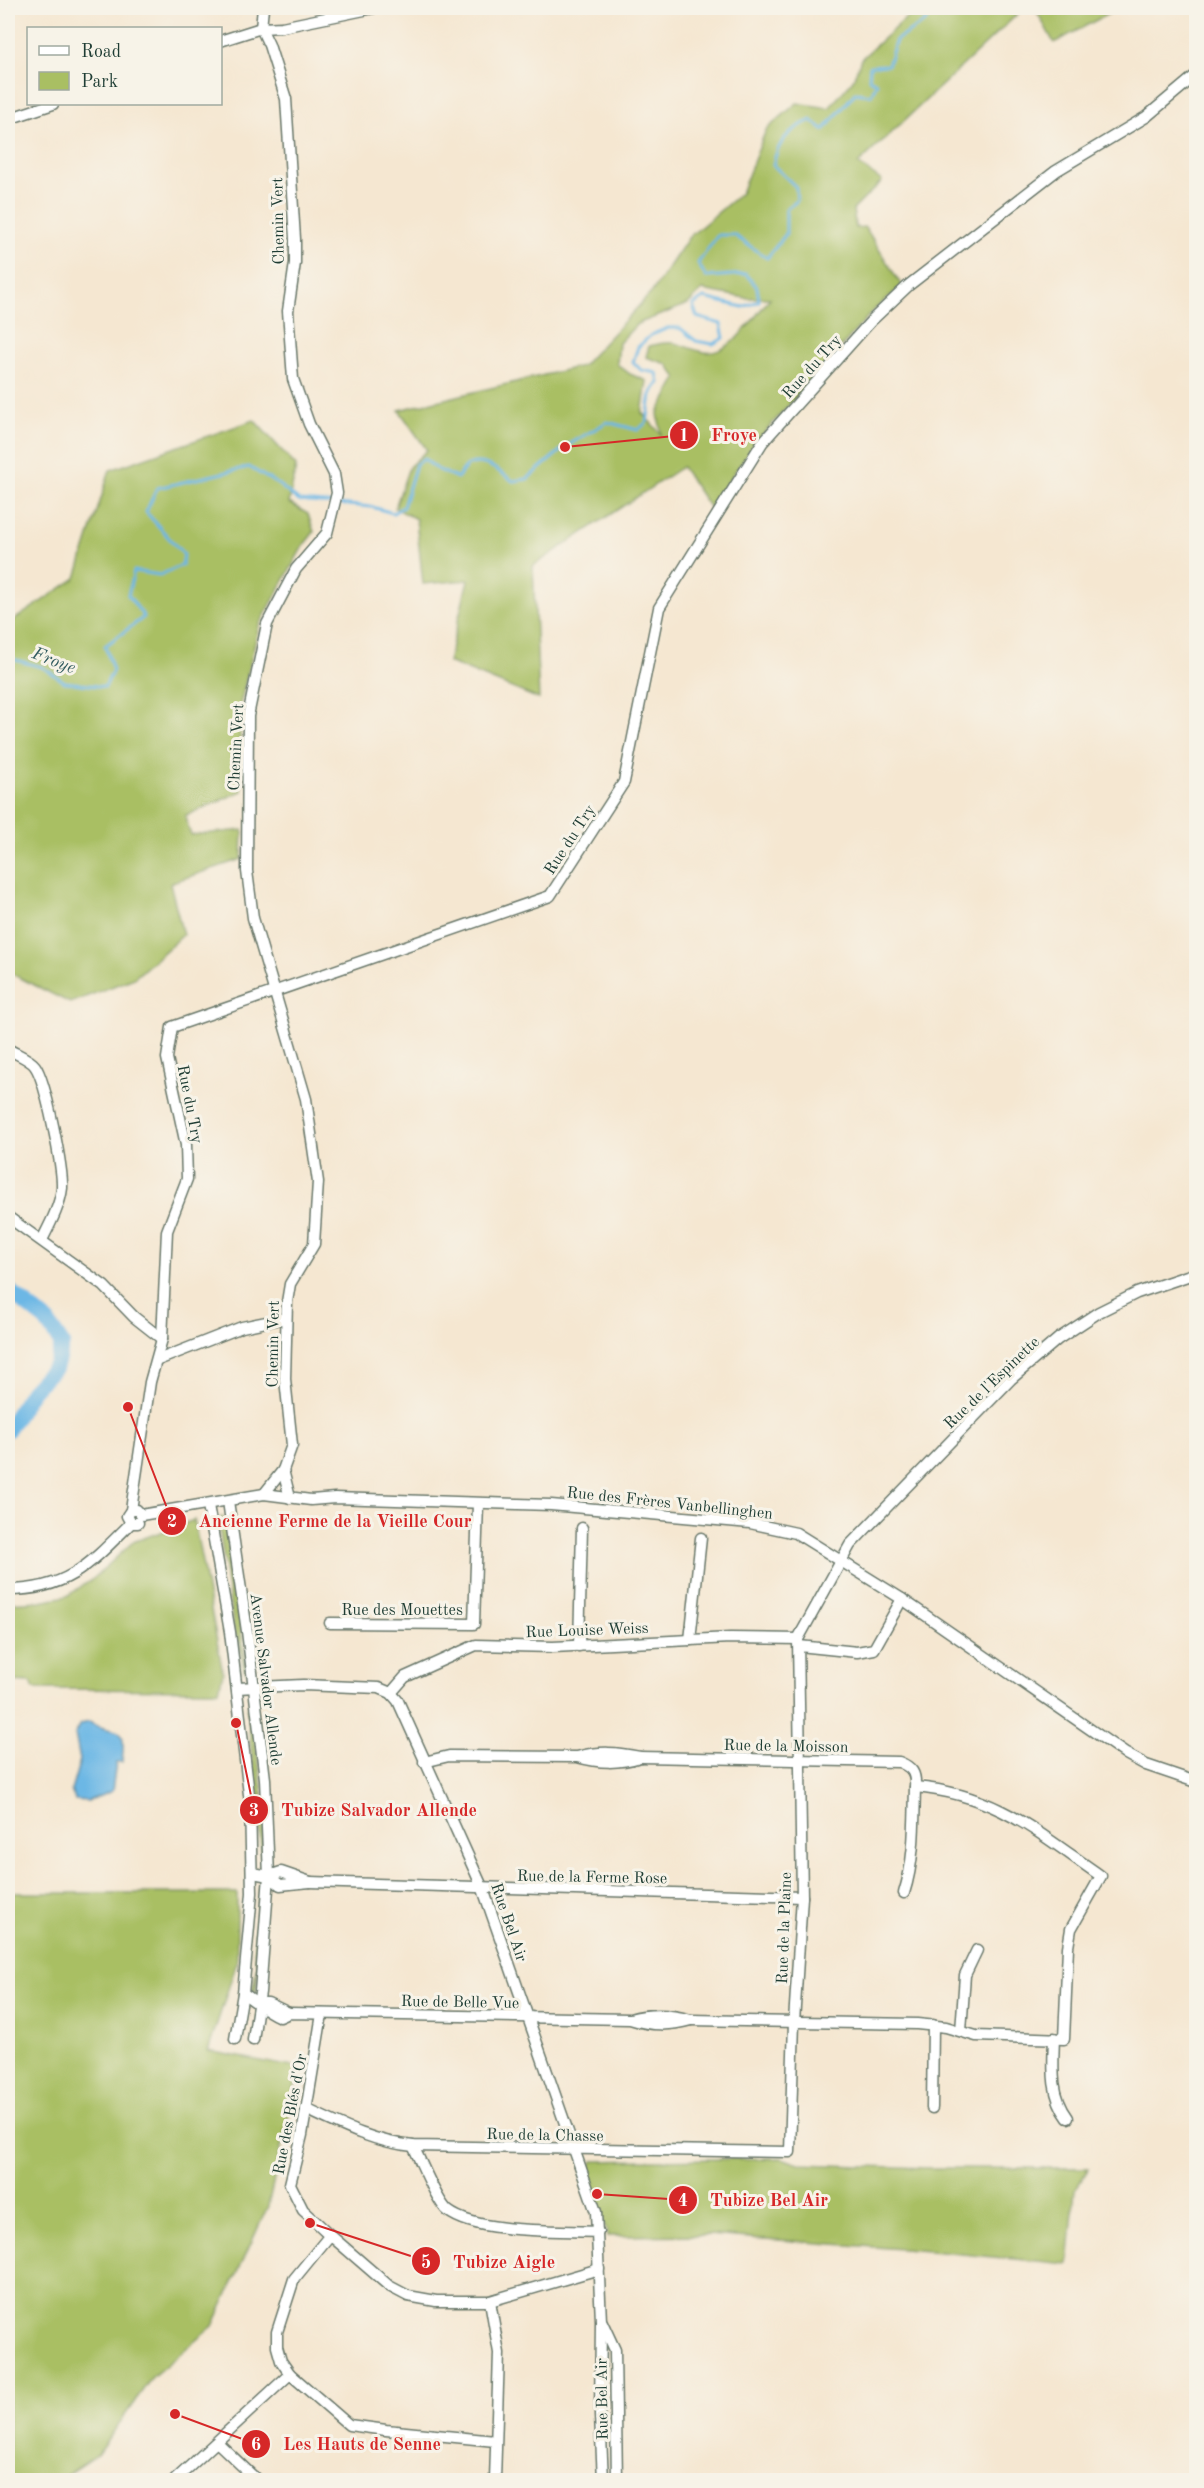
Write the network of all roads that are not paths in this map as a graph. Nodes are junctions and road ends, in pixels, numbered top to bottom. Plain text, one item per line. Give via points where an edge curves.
1 (263, 8) edge
2 (374, 8) edge
3 (261, 28) junction
4 (222, 40) edge
5 (1197, 75) edge
6 (50, 105) edge
7 (8, 119) edge
8 (275, 992) junction
9 (8, 1049) edge
10 (8, 1217) edge
11 (42, 1240) junction
12 (1197, 1273) edge
13 (286, 1318) junction
14 (162, 1340) junction
15 (158, 1360) junction
16 (283, 1470) junction
17 (264, 1494) junction
18 (290, 1498) junction
19 (228, 1501) junction
20 (478, 1504) junction
21 (208, 1505) junction
22 (136, 1513) junction
23 (582, 1528) dead end
24 (701, 1538) dead end
25 (841, 1560) junction
26 (9, 1590) edge
27 (902, 1599) junction
28 (330, 1623) dead end
29 (690, 1640) junction
30 (798, 1642) junction
31 (579, 1646) junction
32 (237, 1688) junction
33 (253, 1688) junction
34 (391, 1693) junction
35 (798, 1760) junction
36 (424, 1762) junction
37 (1197, 1782) edge
38 (915, 1787) junction
39 (253, 1873) junction
40 (269, 1876) junction
41 (483, 1889) junction
42 (904, 1893) dead end
43 (801, 1897) junction
44 (977, 1950) dead end
45 (243, 1994) junction
46 (259, 2003) junction
47 (322, 2014) junction
48 (527, 2018) junction
49 (794, 2022) junction
50 (933, 2025) junction
51 (961, 2031) junction
52 (1059, 2038) junction
53 (235, 2039) dead end
54 (254, 2040) dead end
55 (932, 2108) dead end
56 (306, 2109) junction
57 (1068, 2118) dead end
58 (413, 2146) junction
59 (574, 2150) junction
60 (790, 2152) joint
61 (598, 2232) junction
62 (330, 2235) junction
63 (599, 2269) junction
64 (490, 2301) junction
65 (601, 2321) junction
66 (290, 2374) junction
67 (495, 2440) junction
68 (217, 2442) junction
69 (175, 2481) edge
70 (257, 2481) edge
71 (495, 2481) edge
72 (603, 2481) edge
73 (617, 2481) edge

1 - 3 street, Chemin Vert
2 - 3 street
3 - 4 street
3 - 8 street, Chemin Vert via 286,99 295,239 288,311 294,379 309,424 334,474 337,493 327,532 296,569 267,624 248,716 247,872 253,918
5 - 8 street, Rue du Try via 1146,117 1056,171 909,285 872,320 762,443 659,608 624,782 550,896
6 - 7 street
8 - 13 street, Chemin Vert via 306,1099 318,1182 314,1245 290,1284
8 - 14 street, Rue du Try via 172,1027 167,1058 186,1145 187,1179 167,1231
9 - 11 street via 34,1065 43,1083 61,1172 60,1195
10 - 11 street
11 - 14 street via 104,1286
12 - 25 street, Rue de l'Espinette via 1137,1293 1099,1312 1044,1350 850,1545
13 - 15 street via 242,1327
13 - 16 street, Chemin Vert via 285,1379 292,1445
14 - 15 street, Rue du Try
15 - 22 street, Rue du Try via 150,1382
16 - 17 street, Chemin Vert
16 - 18 street
17 - 18 street, Rue des Frères Vanbellinghen
17 - 19 street, Rue des Frères Vanbellinghen
18 - 20 street, Rue des Frères Vanbellinghen
19 - 21 street, Rue des Frères Vanbellinghen
19 - 33 street, Avenue Salvador Allende
20 - 25 street, Rue des Frères Vanbellinghen via 562,1506 770,1526 796,1533
20 - 28 street, Rue des Mouettes via 474,1624
21 - 22 street, Rue des Frères Vanbellinghen
21 - 32 street, Avenue Salvador Allende
22 - 26 street via 139,1522 131,1523 70,1577 43,1588
23 - 31 street
24 - 29 street
25 - 27 street, Rue des Frères Vanbellinghen
25 - 30 street, Rue de l'Espinette
27 - 30 street, Rue Louise Weiss via 874,1649 857,1652
27 - 37 street, Rue des Frères Vanbellinghen via 1126,1754
29 - 30 street, Rue Louise Weiss
29 - 31 street, Rue Louise Weiss
30 - 35 street, Rue de la Plaine
31 - 34 street, Rue Louise Weiss via 476,1645 405,1677
32 - 33 street
32 - 39 street, Avenue Salvador Allende via 250,1803
33 - 34 street via 303,1685 380,1688
33 - 40 street, Avenue Salvador Allende via 265,1779
34 - 36 street, Rue Bel Air
35 - 36 street, Rue de la Moisson via 640,1757 624,1762 596,1762 577,1757 449,1756
35 - 38 street, Rue de la Moisson via 899,1762 914,1772
35 - 43 street, Rue de la Plaine
36 - 41 street, Rue Bel Air
38 - 42 street via 912,1854
38 - 52 street via 943,1789 990,1804 1101,1876 1071,1929
39 - 40 street, Rue de la Ferme Rose
39 - 45 street, Avenue Salvador Allende
40 - 41 street, Rue de la Ferme Rose via 280,1885 310,1882
40 - 46 street, Avenue Salvador Allende
41 - 43 street, Rue de la Ferme Rose
41 - 48 street, Rue Bel Air
43 - 49 street, Rue de la Plaine
44 - 51 street via 965,1975
45 - 46 street, Rue de Belle Vue
45 - 53 street, Avenue Salvador Allende
46 - 47 street, Rue de Belle Vue via 289,2013
46 - 54 street, Avenue Salvador Allende
47 - 48 street, Rue de Belle Vue
47 - 56 street, Rue des Blés d'Or
48 - 49 street, Rue de Belle Vue via 630,2019 671,2026 691,2020
48 - 59 street, Rue Bel Air
49 - 50 street, Rue de Belle Vue
49 - 60 street, Rue de la Plaine
50 - 51 street, Rue de Belle Vue
50 - 55 street
51 - 52 street, Rue de Belle Vue via 976,2036
52 - 57 street via 1053,2085 1058,2105
56 - 58 street, Rue de la Chasse via 359,2134
56 - 62 street, Rue des Blés d'Or via 290,2184 303,2210
58 - 59 street, Rue de la Chasse
58 - 61 street via 447,2211 467,2221 513,2229
59 - 60 street, Rue de la Chasse
59 - 61 street, Rue Bel Air via 596,2212
61 - 63 street, Rue Bel Air
62 - 64 street, Rue des Blés d'Or via 389,2286 408,2296 436,2301
62 - 66 street via 294,2279 277,2332 281,2361
63 - 64 street, Rue des Blés d'Or
63 - 65 street, Rue Bel Air
64 - 67 street via 499,2353
65 - 72 street, Rue Bel Air
65 - 73 street, Rue Bel Air via 615,2350
66 - 67 street via 349,2425
66 - 68 street
67 - 71 street
68 - 69 street
68 - 70 street

